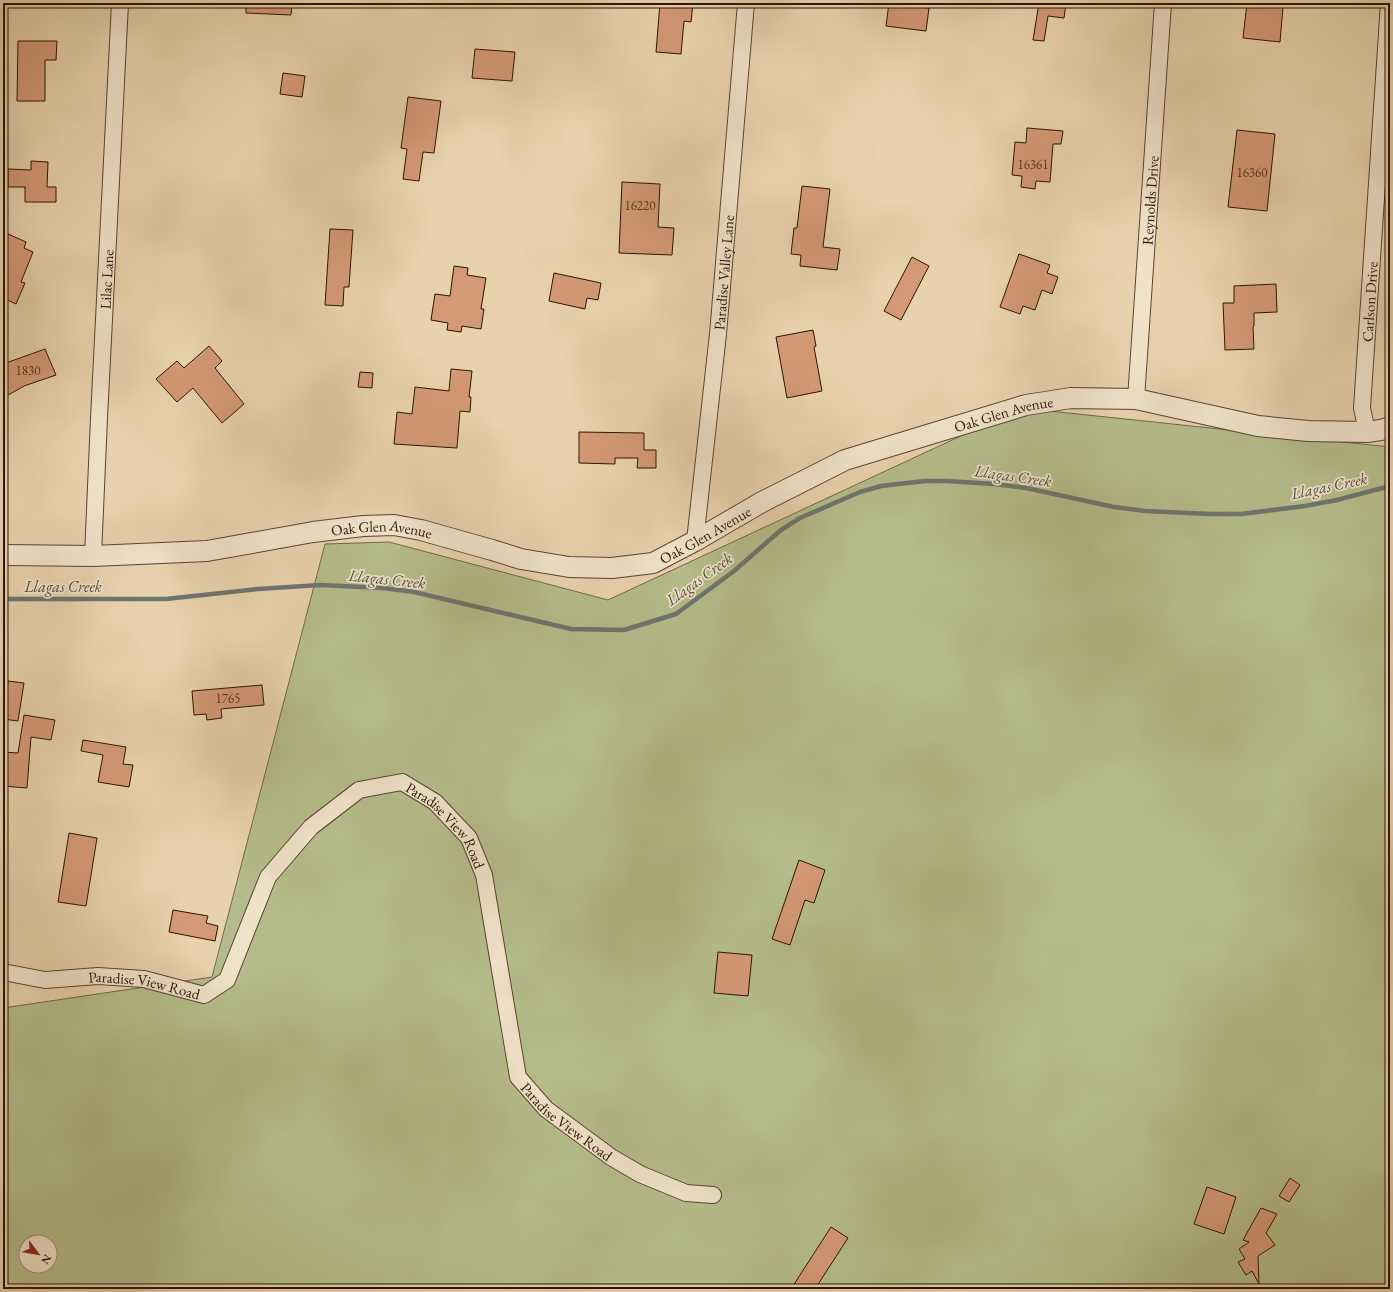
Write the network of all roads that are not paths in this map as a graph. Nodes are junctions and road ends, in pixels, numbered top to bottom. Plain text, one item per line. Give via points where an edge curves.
1 (120, 3) edge
2 (746, 3) edge
3 (1163, 3) edge
4 (1389, 3) edge
5 (1136, 399) junction
6 (1390, 427) edge
7 (1367, 432) junction
8 (695, 541) junction
9 (3, 555) edge
10 (93, 556) junction
11 (3, 972) edge
12 (713, 1195) dead end

1 - 10 street, Lilac Lane
2 - 8 street, Paradise Valley Lane via 718,334
3 - 5 street, Reynolds Drive
4 - 7 street, Carlson Drive via 1362,408
5 - 7 street, Oak Glen Avenue via 1258,426 1308,431
5 - 8 street, Oak Glen Avenue via 1071,398 1026,405 845,460 762,502
6 - 7 street, Oak Glen Avenue
8 - 10 street, Oak Glen Avenue via 653,563 612,568 569,567 521,559 421,530 394,525 313,532 207,551
9 - 10 street, Oak Glen Avenue
11 - 12 street, Paradise View Road via 45,980 98,976 144,979 204,995 227,980 268,877 312,827 359,790 402,782 435,802 469,838 484,875 518,1077 546,1109 640,1174 686,1193

